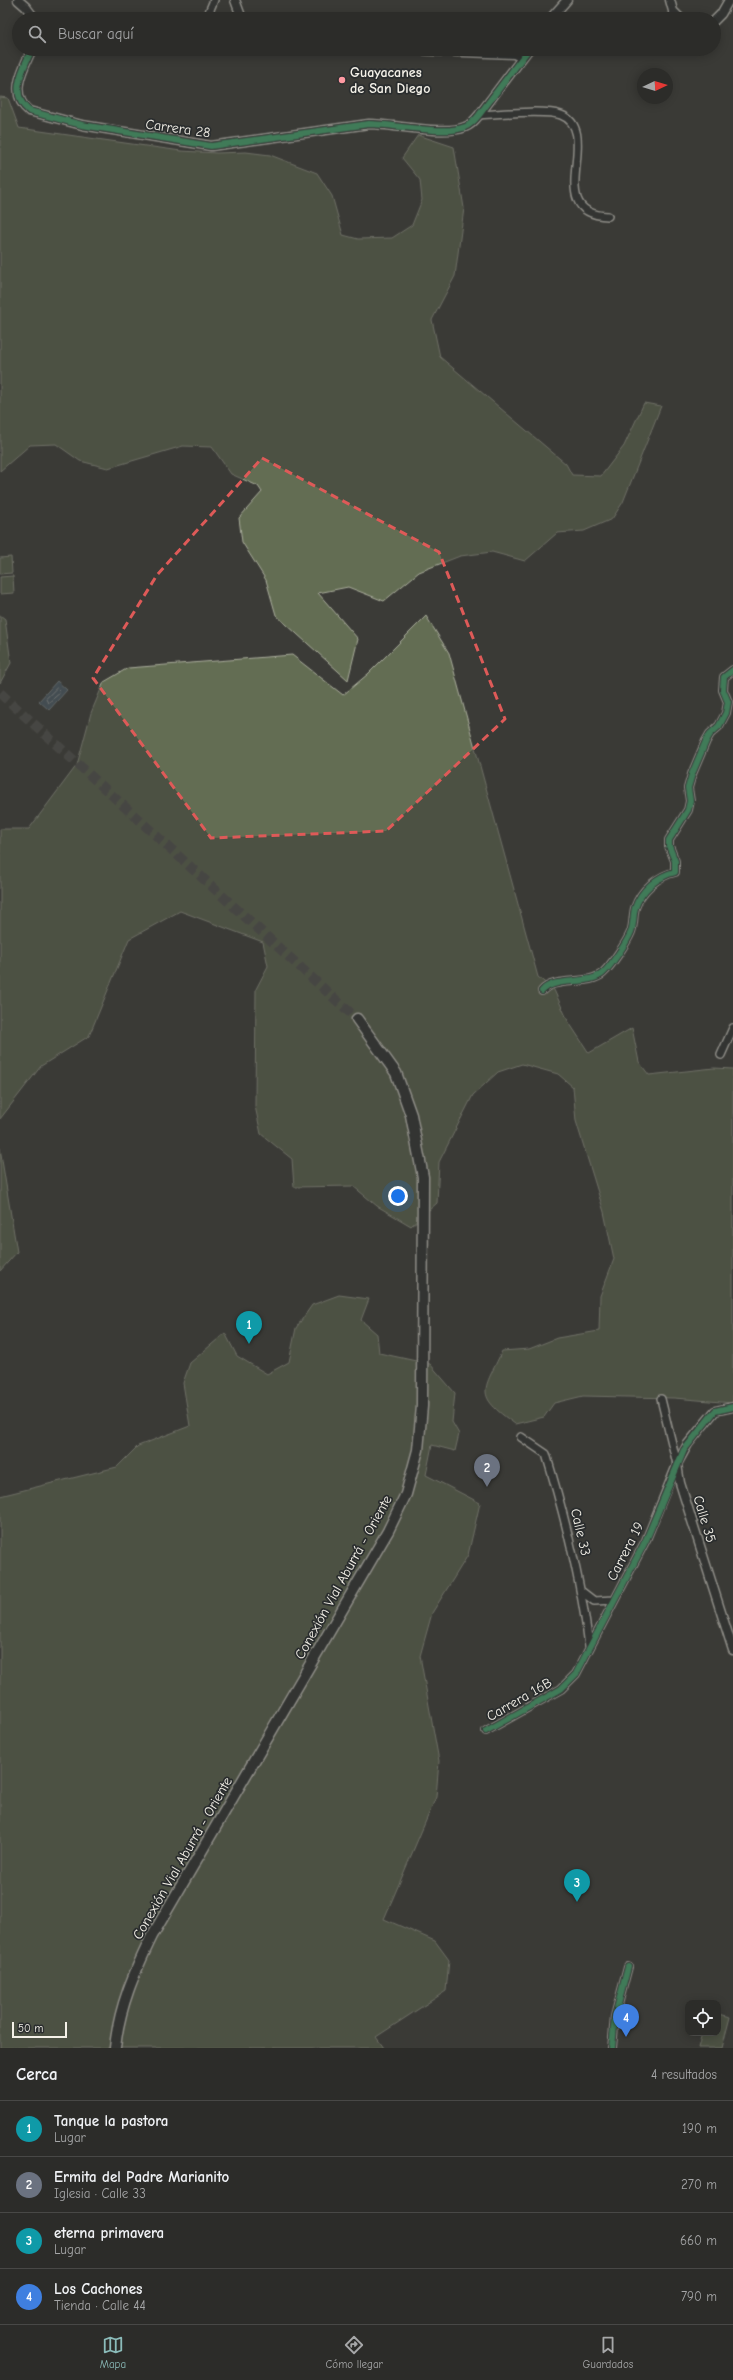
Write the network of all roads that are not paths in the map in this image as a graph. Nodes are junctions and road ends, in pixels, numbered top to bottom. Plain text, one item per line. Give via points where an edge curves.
1 (18, 0) edge
2 (214, 0) edge
3 (235, 0) edge
4 (567, 0) edge
5 (670, 0) edge
6 (729, 0) edge
7 (30, 12) edge
8 (209, 12) edge
9 (239, 12) edge
10 (556, 12) edge
11 (674, 12) edge
12 (721, 14) edge
13 (29, 56) edge
14 (518, 56) edge
15 (522, 58) joint
16 (479, 115) junction
17 (608, 216) dead end
18 (733, 670) edge
19 (542, 991) dead end
20 (357, 1019) tunnel mouth
21 (733, 1028) edge
22 (721, 1055) dead end
23 (661, 1399) dead end
24 (733, 1407) edge
25 (521, 1437) dead end
26 (677, 1464) junction
27 (580, 1587) junction
28 (614, 1600) junction
29 (589, 1647) junction
30 (733, 1650) edge
31 (486, 1731) dead end
32 (628, 1967) dead end
33 (115, 2048) edge
34 (612, 2048) edge

1 - 7 street
2 - 8 street
3 - 9 street
4 - 10 street
5 - 11 street
6 - 12 street
13 - 16 street, Carrera 28 via 18,86 18,96 22,106 36,114 82,125 211,146 369,124 441,131 464,128
14 - 15 street
15 - 16 street, Carrera 28
16 - 17 street via 552,113 567,118 572,122 578,137 574,181 577,198 587,210
18 - 19 street via 724,677 723,690 728,702 726,713 706,741 688,788 688,810 669,840 675,861 675,872 652,882 642,896 635,907 631,932 603,973 583,980 552,985
20 - 33 main road, Conexión Vial Aburrá - Oriente via 396,1073 411,1115 423,1177 422,1406 418,1450 406,1494 388,1530 152,1936 136,1968 123,2005
21 - 22 street
23 - 26 street
24 - 26 street via 715,1411 688,1444
25 - 27 street, Calle 33 via 546,1454 562,1508
26 - 28 street, Carrera 19 via 646,1540
26 - 30 street, Calle 35 via 680,1483
27 - 28 street, Carrera 19 via 587,1597 594,1601
27 - 29 street, Calle 33
28 - 29 street, Carrera 19
29 - 31 street, Carrera 16B via 576,1674 561,1689
32 - 34 street via 616,2016

